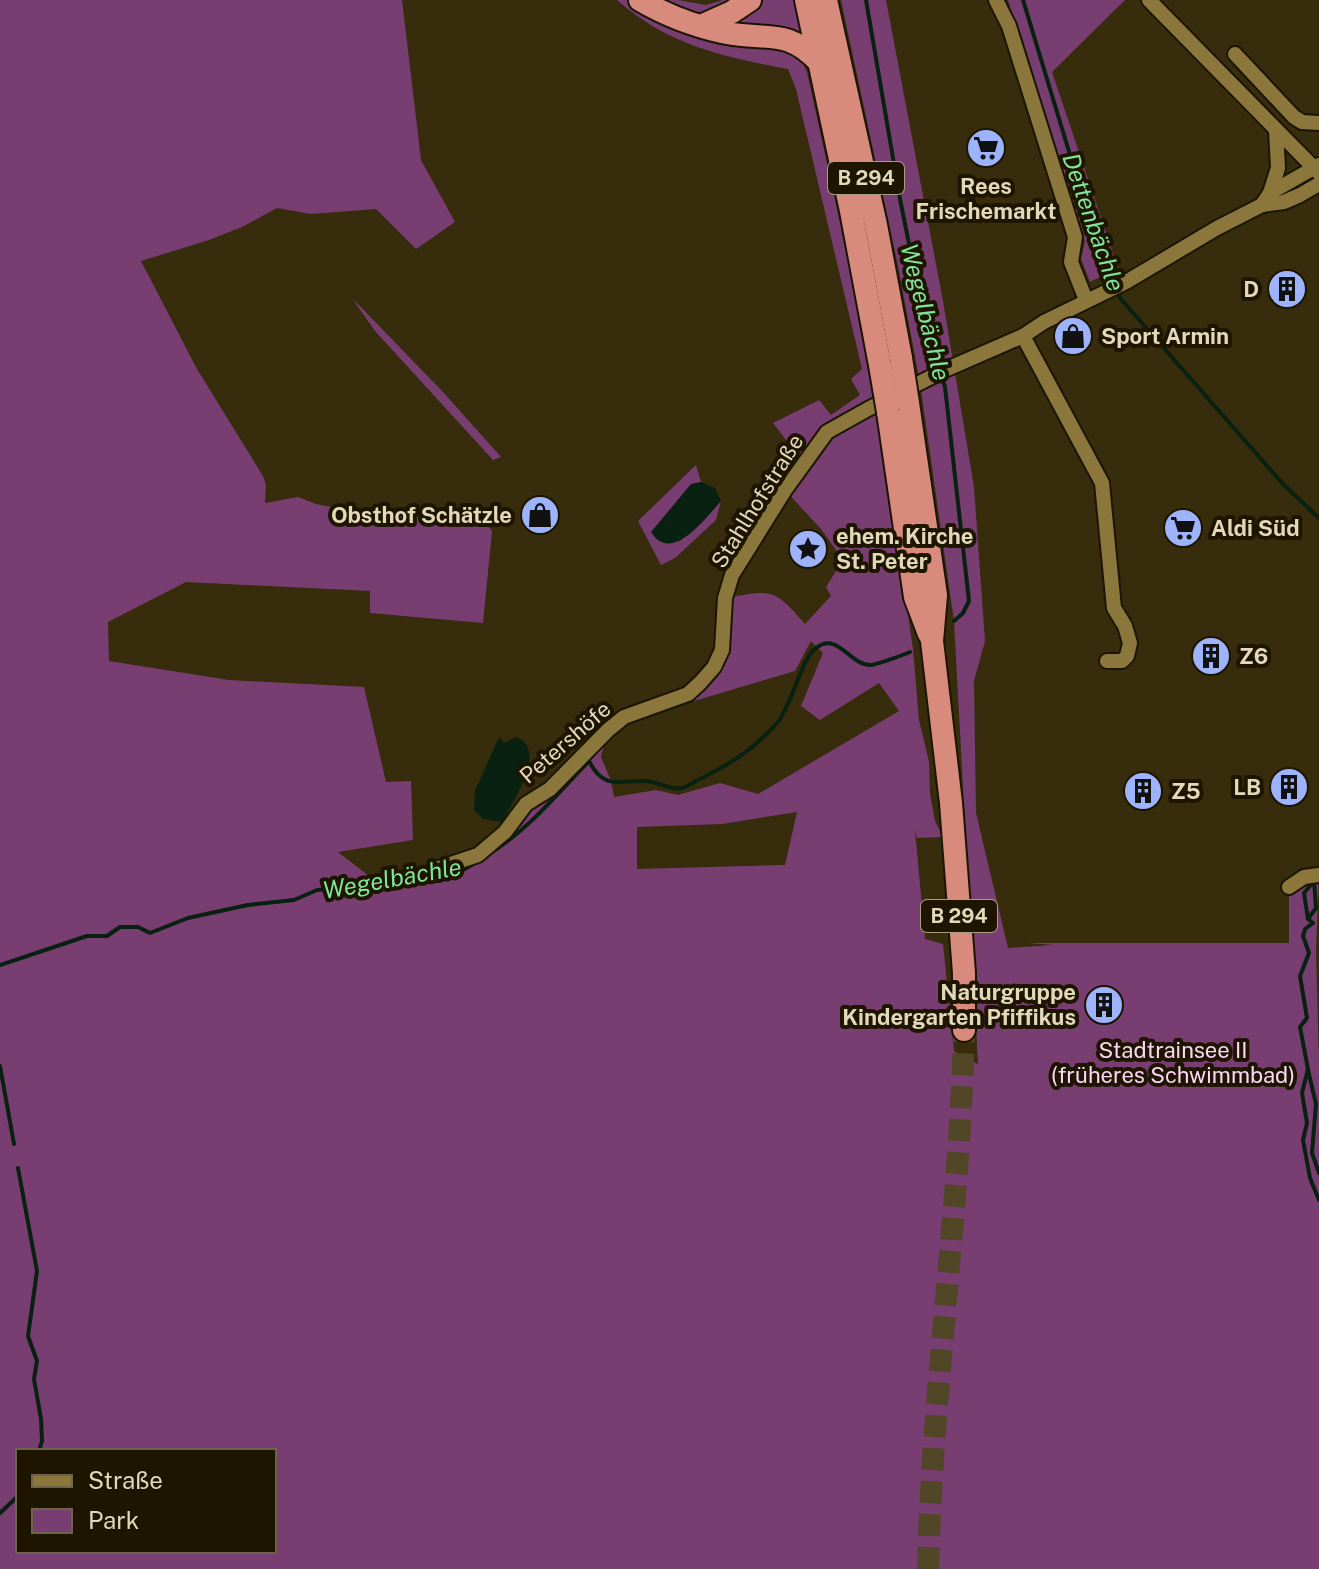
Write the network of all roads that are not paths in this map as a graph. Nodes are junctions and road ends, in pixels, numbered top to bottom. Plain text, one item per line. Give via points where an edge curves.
1 (640, 0) edge
2 (750, 0) edge
3 (806, 0) edge
4 (826, 0) edge
5 (996, 0) edge
6 (1149, 0) edge
7 (703, 25) junction
8 (1235, 54) dead end
9 (820, 63) junction
10 (1319, 123) edge
11 (1276, 130) junction
12 (1317, 168) edge
13 (1319, 184) edge
14 (1266, 199) junction
15 (1086, 300) junction
16 (1023, 336) junction
17 (890, 361) junction
18 (725, 598) joint
19 (1107, 661) dead end
20 (433, 870) dead end
21 (1312, 876) edge
22 (1289, 887) dead end
23 (964, 1030) tunnel mouth

1 - 7 highway
2 - 7 highway
3 - 9 highway, B 294
4 - 17 highway, B 294 via 870,196
5 - 15 street via 1009,26 1075,237 1071,262
6 - 11 street
7 - 9 highway via 793,40
8 - 10 street via 1294,117
9 - 17 highway, B 294
11 - 12 street
11 - 14 street via 1278,168
12 - 14 street, Stahlhofstraße
13 - 14 street, Stahlhofstraße via 1284,202
14 - 15 street, Stahlhofstraße
15 - 16 street, Stahlhofstraße
16 - 18 street, Stahlhofstraße via 827,432 732,575
16 - 19 street via 1102,483 1114,608 1130,643 1122,661
17 - 23 highway, B 294, bridge via 936,595 932,641 951,803
18 - 20 street, Petershöfe via 722,650 700,683 688,694 624,717 550,789 526,804 485,850
21 - 22 street

